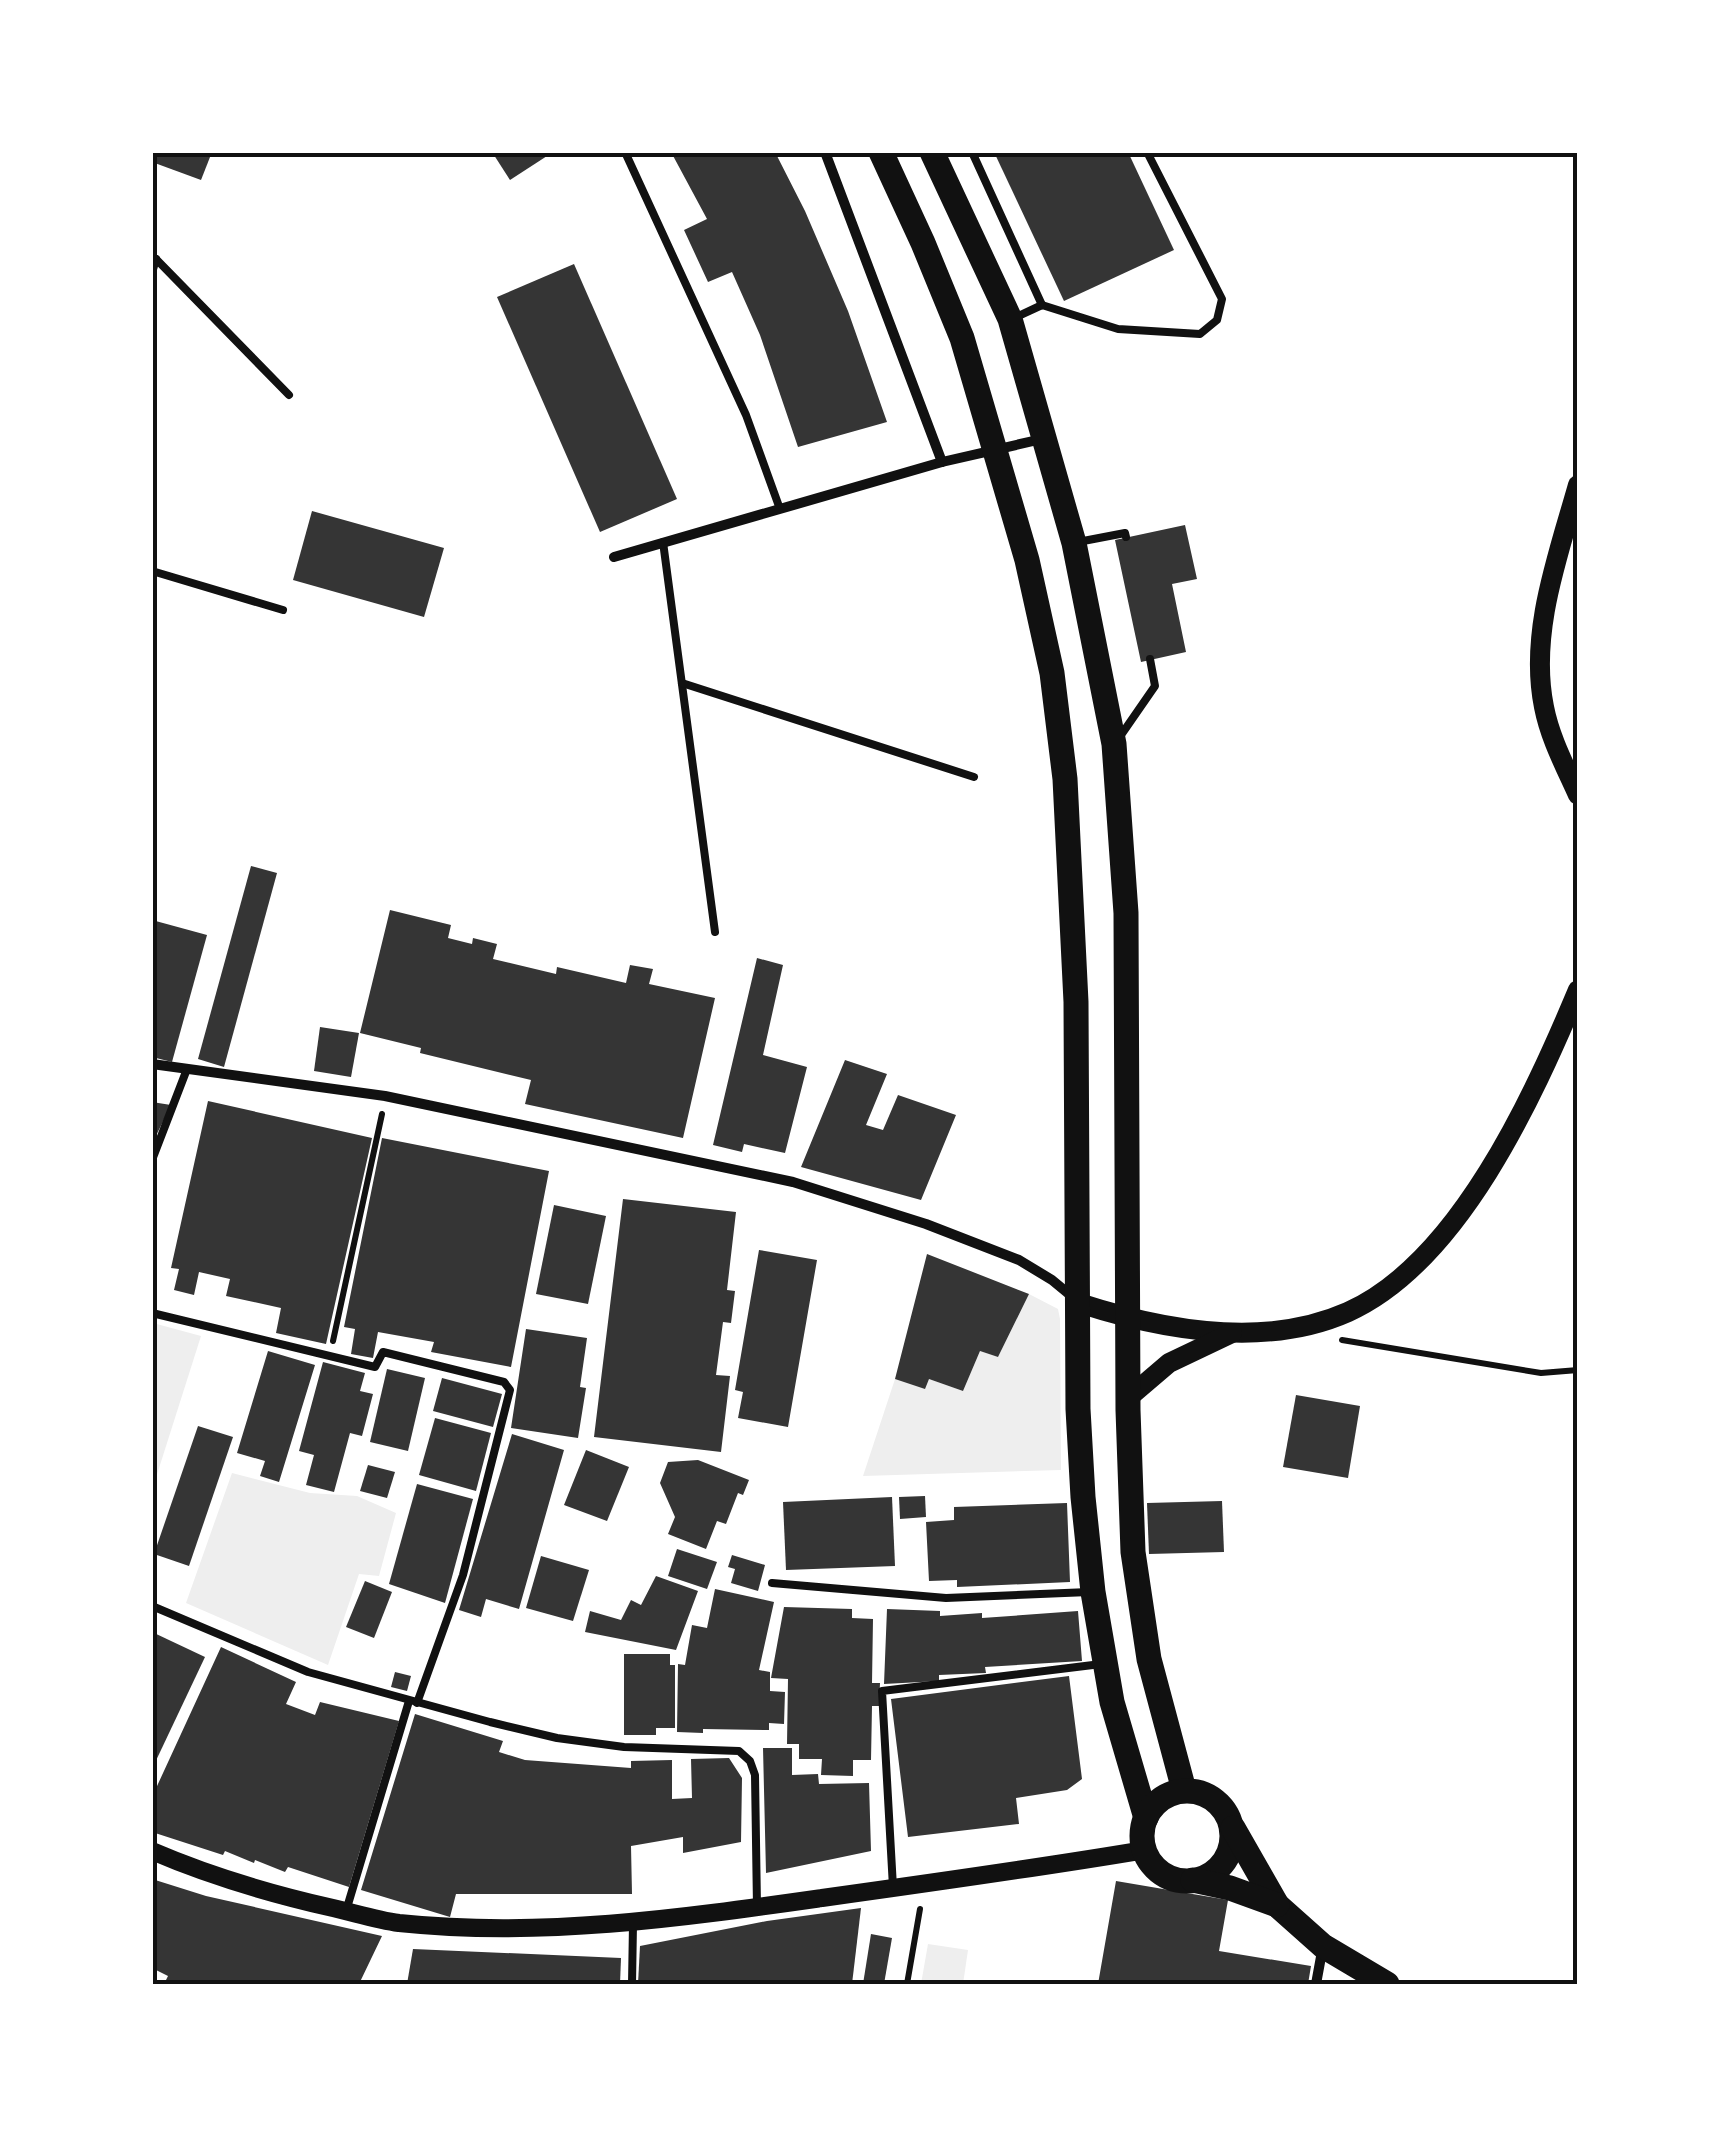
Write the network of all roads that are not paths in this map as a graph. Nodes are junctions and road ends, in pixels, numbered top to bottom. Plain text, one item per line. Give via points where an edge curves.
1 (625, 152) edge
2 (825, 152) edge
3 (881, 152) edge
4 (932, 152) edge
5 (972, 152) edge
6 (1147, 152) edge
7 (154, 259) edge
8 (152, 274) edge
9 (1042, 305) junction
10 (1010, 320) junction
11 (289, 395) dead end
12 (1045, 438) junction
13 (994, 450) junction
14 (942, 462) junction
15 (1578, 485) edge
16 (780, 509) junction
17 (1126, 538) dead end
18 (663, 542) junction
19 (1074, 543) junction
20 (614, 557) dead end
21 (152, 571) edge
22 (283, 610) dead end
23 (1150, 660) dead end
24 (682, 683) junction
25 (1114, 744) junction
26 (974, 777) dead end
27 (1578, 794) edge
28 (714, 932) dead end
29 (1578, 990) edge
30 (152, 1064) edge
31 (186, 1069) junction
32 (152, 1160) edge
33 (1080, 1303) junction
34 (152, 1313) edge
35 (1129, 1319) junction
36 (1234, 1333) junction
37 (1128, 1398) junction
38 (772, 1583) dead end
39 (1093, 1592) junction
40 (152, 1606) edge
41 (1105, 1663) junction
42 (413, 1702) junction
43 (1184, 1790) junction
44 (1146, 1818) junction
45 (1232, 1824) junction
46 (152, 1850) edge
47 (1145, 1850) junction
48 (1193, 1880) junction
49 (894, 1889) junction
50 (1276, 1905) junction
51 (757, 1908) junction
52 (346, 1911) junction
53 (633, 1924) junction
54 (1323, 1946) junction
55 (632, 1984) edge
56 (1316, 1984) edge
57 (1387, 1984) edge

1 - 16 lane via 746,415
2 - 14 street
3 - 13 main road via 962,338
4 - 10 main road
5 - 9 lane
6 - 9 lane via 1222,299 1216,320 1200,334 1118,329
7 - 8 lane
7 - 11 lane
9 - 10 lane
10 - 12 main road
12 - 13 street
12 - 19 main road
13 - 14 street
13 - 33 main road via 1028,560 1062,744 1076,1002
14 - 16 street
15 - 27 main road via 1544,612 1540,665 1553,740
16 - 18 street
17 - 19 lane via 1125,533
18 - 20 street
18 - 24 lane
19 - 25 main road
21 - 22 lane
23 - 25 lane via 1156,686
24 - 26 lane
24 - 28 lane
25 - 35 main road via 1126,913
29 - 36 main road via 1511,1134 1432,1248 1382,1292 1347,1312
30 - 31 street
31 - 32 lane
31 - 33 street via 385,1096 793,1182 1019,1260
33 - 35 main road
33 - 39 main road via 1079,1427
34 - 42 lane via 375,1367 382,1352 504,1382 510,1390 463,1575
35 - 36 main road
35 - 37 main road
36 - 37 main road via 1169,1363
37 - 43 main road via 1132,1552 1149,1660
38 - 39 lane via 946,1598
39 - 41 main road
40 - 42 lane via 308,1672
41 - 44 main road
41 - 49 lane via 882,1691
42 - 51 lane via 557,1738 739,1751 755,1774
42 - 52 lane
43 - 44 main road via 1161,1799
43 - 45 main road via 1214,1799
44 - 47 main road
45 - 48 main road via 1233,1840 1220,1867
45 - 50 main road
46 - 52 street via 192,1868
47 - 48 main road via 1159,1870
47 - 49 street
48 - 50 main road
49 - 51 street
50 - 54 main road
51 - 53 street
52 - 53 street via 478,1928
53 - 55 lane
54 - 56 street
54 - 57 main road

